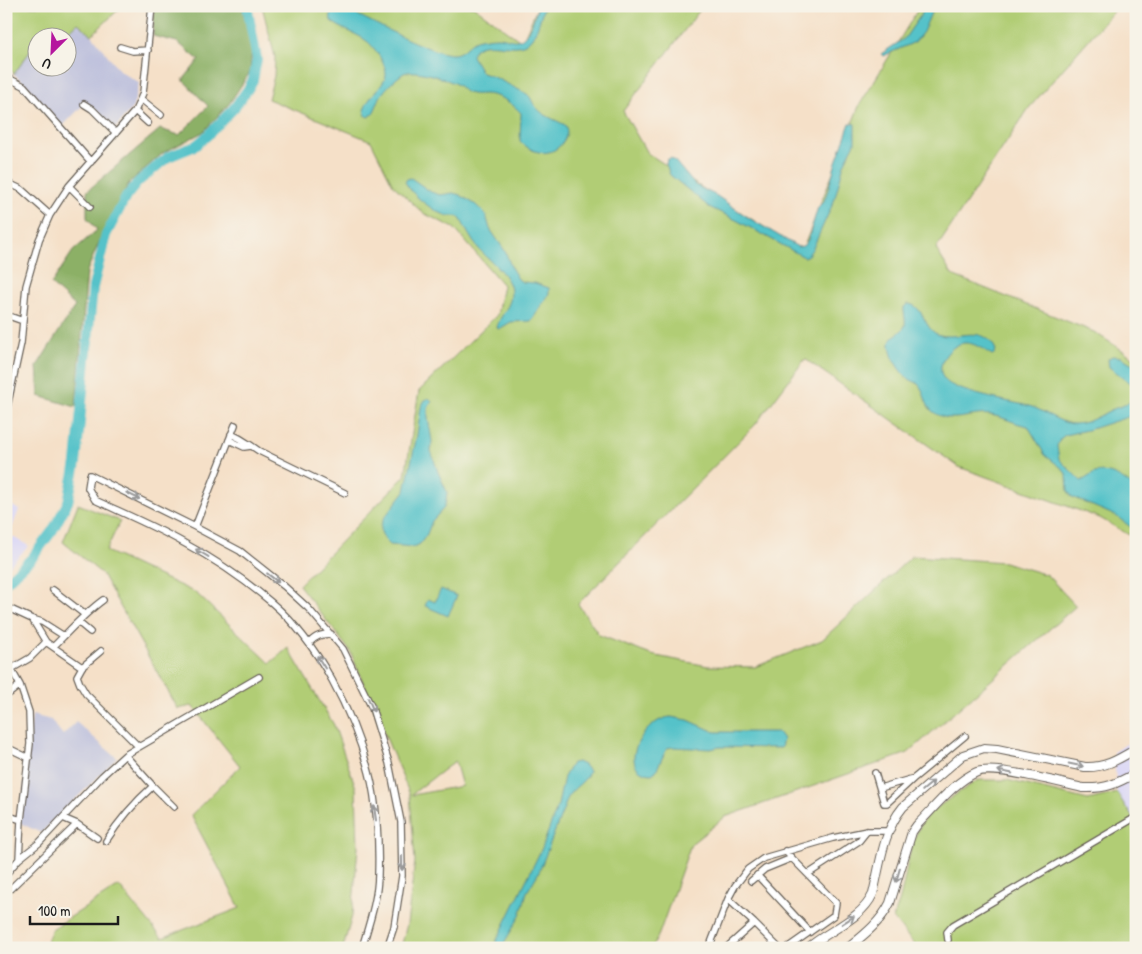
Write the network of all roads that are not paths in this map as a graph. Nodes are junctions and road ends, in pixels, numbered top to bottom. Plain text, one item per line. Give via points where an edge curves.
1 (152, 6) edge
2 (120, 47) dead end
3 (148, 50) junction
4 (6, 77) edge
5 (141, 99) junction
6 (84, 104) dead end
7 (135, 111) junction
8 (161, 115) dead end
9 (148, 123) dead end
10 (116, 133) junction
11 (91, 162) junction
12 (8, 185) edge
13 (69, 186) junction
14 (90, 207) dead end
15 (50, 215) junction
16 (6, 315) edge
17 (24, 321) junction
18 (9, 389) edge
19 (6, 412) edge
20 (235, 425) dead end
21 (230, 437) junction
22 (345, 493) dead end
23 (194, 527) junction
24 (54, 590) dead end
25 (103, 600) dead end
26 (6, 607) edge
27 (84, 614) junction
28 (32, 619) junction
29 (78, 622) junction
30 (90, 632) dead end
31 (331, 634) junction
32 (64, 636) junction
33 (46, 642) junction
34 (309, 643) junction
35 (54, 646) junction
36 (101, 651) dead end
37 (6, 664) edge
38 (82, 667) junction
39 (11, 669) junction
40 (259, 677) dead end
41 (20, 685) junction
42 (6, 696) edge
43 (966, 736) dead end
44 (138, 746) junction
45 (6, 747) edge
46 (1136, 749) edge
47 (126, 756) junction
48 (28, 758) junction
49 (1136, 773) edge
50 (875, 774) dead end
51 (913, 779) junction
52 (153, 786) junction
53 (880, 788) junction
54 (894, 797) junction
55 (174, 807) dead end
56 (903, 807) junction
57 (6, 815) edge
58 (1136, 816) edge
59 (22, 820) junction
60 (70, 821) junction
61 (867, 831) junction
62 (888, 831) junction
63 (97, 838) dead end
64 (106, 841) dead end
65 (785, 852) junction
66 (19, 858) junction
67 (792, 858) junction
68 (6, 864) edge
69 (13, 867) junction
70 (6, 874) edge
71 (808, 874) junction
72 (757, 875) junction
73 (751, 881) dead end
74 (6, 894) edge
75 (728, 899) junction
76 (754, 923) junction
77 (810, 932) junction
78 (948, 940) dead end
79 (1136, 946) edge
80 (362, 948) edge
81 (387, 948) edge
82 (709, 948) edge
83 (726, 948) edge
84 (780, 948) edge
85 (787, 948) edge
86 (808, 948) edge
87 (848, 948) edge
88 (1132, 948) edge

1 - 3 street
2 - 3 street via 133,51
3 - 5 street
4 - 11 street via 24,86
5 - 7 street
5 - 8 street
6 - 10 street
7 - 9 street
7 - 10 street
10 - 11 street
11 - 13 street
12 - 15 street via 21,189
13 - 14 street
13 - 15 street
15 - 17 street via 29,271
16 - 17 street
17 - 18 street
18 - 19 street
20 - 21 street
21 - 22 street via 244,447 251,446
21 - 23 street
23 -> 31 street via 240,551 284,586
34 -> 23 street via 273,604 229,570 184,543 96,500 88,488 90,475
24 - 27 street
25 - 27 street
26 - 28 street
27 - 29 street
28 - 32 street
28 - 33 street
29 - 30 street
29 - 32 street
31 - 34 street via 322,634
31 -> 81 street via 350,661 372,708 389,763 401,822 402,876 394,927
32 - 35 street
33 - 35 street
33 - 39 street via 30,658
80 -> 34 street via 371,920 378,876 376,821 369,773 353,724
35 - 38 street
36 - 38 street
37 - 39 street
38 - 44 street via 77,676 86,694
39 - 41 street
40 - 44 street
41 - 42 street
41 - 48 street via 29,712
43 - 51 street
44 - 47 street
45 - 48 street
56 -> 46 main road via 963,756 984,748 1096,768
47 - 52 street
47 - 60 street via 102,776
48 - 59 street
49 -> 87 main road via 1106,788 1083,788 998,770 971,775 960,782 912,832 886,911
50 - 53 street
51 - 53 street
51 - 54 street
52 - 55 street
52 - 64 street via 131,806
53 - 54 street via 884,802
54 - 56 street
56 - 62 main road
57 - 59 street
58 - 78 street via 953,925 947,932
59 - 66 street
60 - 63 street
60 - 66 street
60 - 74 street
61 - 62 street
61 - 65 street
61 - 71 street via 859,841
86 -> 62 main road via 818,938 853,917 869,901
65 - 67 street
65 - 75 street via 764,858 748,869
66 - 69 street
67 - 71 street
67 - 72 street
68 - 69 street
69 - 70 street
71 - 77 street via 836,903 834,915
72 - 73 street
72 - 77 street
75 - 76 street
75 - 82 street
76 - 83 street
76 - 84 street
77 - 85 street
79 - 88 street

